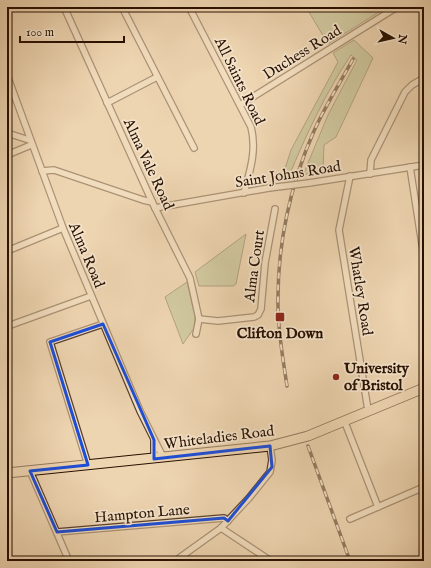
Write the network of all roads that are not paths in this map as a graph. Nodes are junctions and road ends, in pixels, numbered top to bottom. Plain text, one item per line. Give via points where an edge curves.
1 (64, 7) edge
2 (122, 7) edge
3 (190, 7) edge
4 (397, 7) edge
5 (7, 75) edge
6 (157, 77) junction
7 (424, 78) edge
8 (107, 103) junction
9 (240, 105) junction
10 (7, 133) edge
11 (30, 142) junction
12 (194, 148) dead end
13 (7, 155) edge
14 (424, 165) edge
15 (410, 167) junction
16 (42, 171) junction
17 (370, 174) junction
18 (350, 176) junction
19 (244, 193) junction
20 (152, 202) junction
21 (155, 208) junction
22 (275, 209) dead end
23 (63, 228) junction
24 (7, 251) edge
25 (424, 257) edge
26 (92, 296) junction
27 (199, 319) junction
28 (103, 324) junction
29 (8, 326) edge
30 (196, 334) dead end
31 (423, 392) edge
32 (368, 410) junction
33 (344, 420) junction
34 (270, 446) junction
35 (159, 458) junction
36 (88, 465) junction
37 (30, 471) junction
38 (7, 473) edge
39 (424, 487) edge
40 (378, 507) junction
41 (350, 519) dead end
42 (228, 521) junction
43 (220, 528) junction
44 (57, 532) junction
45 (69, 561) edge
46 (176, 561) edge
47 (271, 561) edge

1 - 8 street, Alma Vale Road
2 - 6 street
3 - 9 street, All Saints Road
4 - 9 street, Duchess Road
5 - 11 street, Alma Road
6 - 8 street
6 - 12 street
7 - 17 street via 405,92 371,160
8 - 20 street, Alma Vale Road
9 - 19 street, All Saints Road via 254,138
10 - 11 street
11 - 13 street
11 - 16 street, Alma Road
14 - 15 street, Saint Johns Road
15 - 17 street, Saint Johns Road
15 - 25 street
16 - 20 street via 54,170
16 - 23 street, Alma Road
17 - 18 street, Saint Johns Road
18 - 19 street, Saint Johns Road, bridge
18 - 32 street, Whatley Road via 339,230
19 - 21 street, Saint Johns Road
20 - 21 street, Alma Vale Road
21 - 27 street, Alma Vale Road via 190,278
22 - 27 street, Alma Court via 265,263 262,308 258,315 218,321
23 - 24 street
23 - 26 street, Alma Road
26 - 28 street, Alma Road
26 - 29 street
27 - 30 street, Alma Vale Road
28 - 35 street, Alma Road via 154,440
28 - 36 street via 50,342
31 - 32 main road, Whiteladies Road
32 - 33 main road, Whiteladies Road
33 - 34 main road, Whiteladies Road via 308,436
33 - 40 street
34 - 35 main road, Whiteladies Road
34 - 42 street via 272,466 267,477
35 - 36 main road, Whiteladies Road
36 - 37 main road, Whiteladies Road
37 - 38 main road, Whiteladies Road
37 - 44 street
39 - 40 street
40 - 41 street
42 - 43 street
42 - 44 street, Hampton Lane via 224,518
43 - 46 street
43 - 47 street
44 - 45 street

